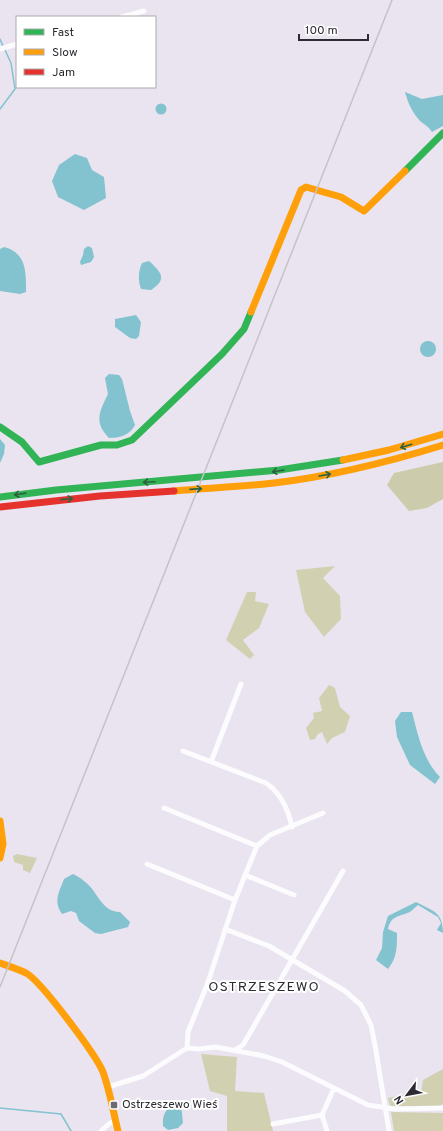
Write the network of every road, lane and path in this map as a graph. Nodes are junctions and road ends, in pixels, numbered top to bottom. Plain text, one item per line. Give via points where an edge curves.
1 (144, 11) dead end
2 (126, 16) edge
3 (16, 44) edge
4 (0, 49) edge
5 (443, 133) edge
6 (0, 427) edge
7 (443, 434) edge
8 (443, 445) edge
9 (0, 497) edge
10 (0, 507) edge
11 (241, 684) dead end
12 (184, 751) dead end
13 (211, 762) junction
14 (164, 808) dead end
15 (323, 813) dead end
16 (0, 822) edge
17 (292, 827) junction
18 (257, 846) junction
19 (0, 858) edge
20 (147, 864) dead end
21 (343, 871) dead end
22 (245, 875) junction
23 (294, 895) dead end
24 (235, 900) junction
25 (225, 929) junction
26 (291, 960) junction
27 (0, 963) edge
28 (187, 1048) junction
29 (235, 1050) junction
30 (108, 1087) junction
31 (334, 1088) junction
32 (385, 1108) junction
33 (443, 1108) edge
34 (322, 1115) junction
35 (116, 1121) junction
36 (273, 1124) dead end
37 (101, 1131) edge
38 (118, 1131) edge
39 (327, 1131) edge
40 (389, 1131) edge

1 - 2 street
3 - 4 street
5 - 6 main road via 364,211 341,197 306,187 301,190 244,329 222,354 132,440 117,445 101,445 39,462 16,436
7 -> 9 main road via 386,452 297,469 239,476 43,490
10 -> 8 main road via 289,481 380,463
11 - 13 street
12 - 13 street
13 - 17 street via 266,783 275,789 289,814
14 - 18 street
15 - 17 street
16 - 19 main road via 3,844
17 - 18 street via 270,835
18 - 22 street
20 - 24 street
21 - 26 street
22 - 23 street
22 - 24 street
24 - 25 street
25 - 26 street via 269,946
25 - 28 street via 188,1032
26 - 29 street via 244,1045
26 - 32 street via 345,991 365,1011 375,1045
27 - 30 main road via 32,977 41,986 96,1060
28 - 29 street via 216,1047
28 - 30 street via 143,1076
29 - 31 street via 282,1062
30 - 35 main road
31 - 32 street via 356,1100
31 - 34 street
32 - 33 street
32 - 40 street
34 - 36 street
34 - 39 street
35 - 37 street
35 - 38 main road

